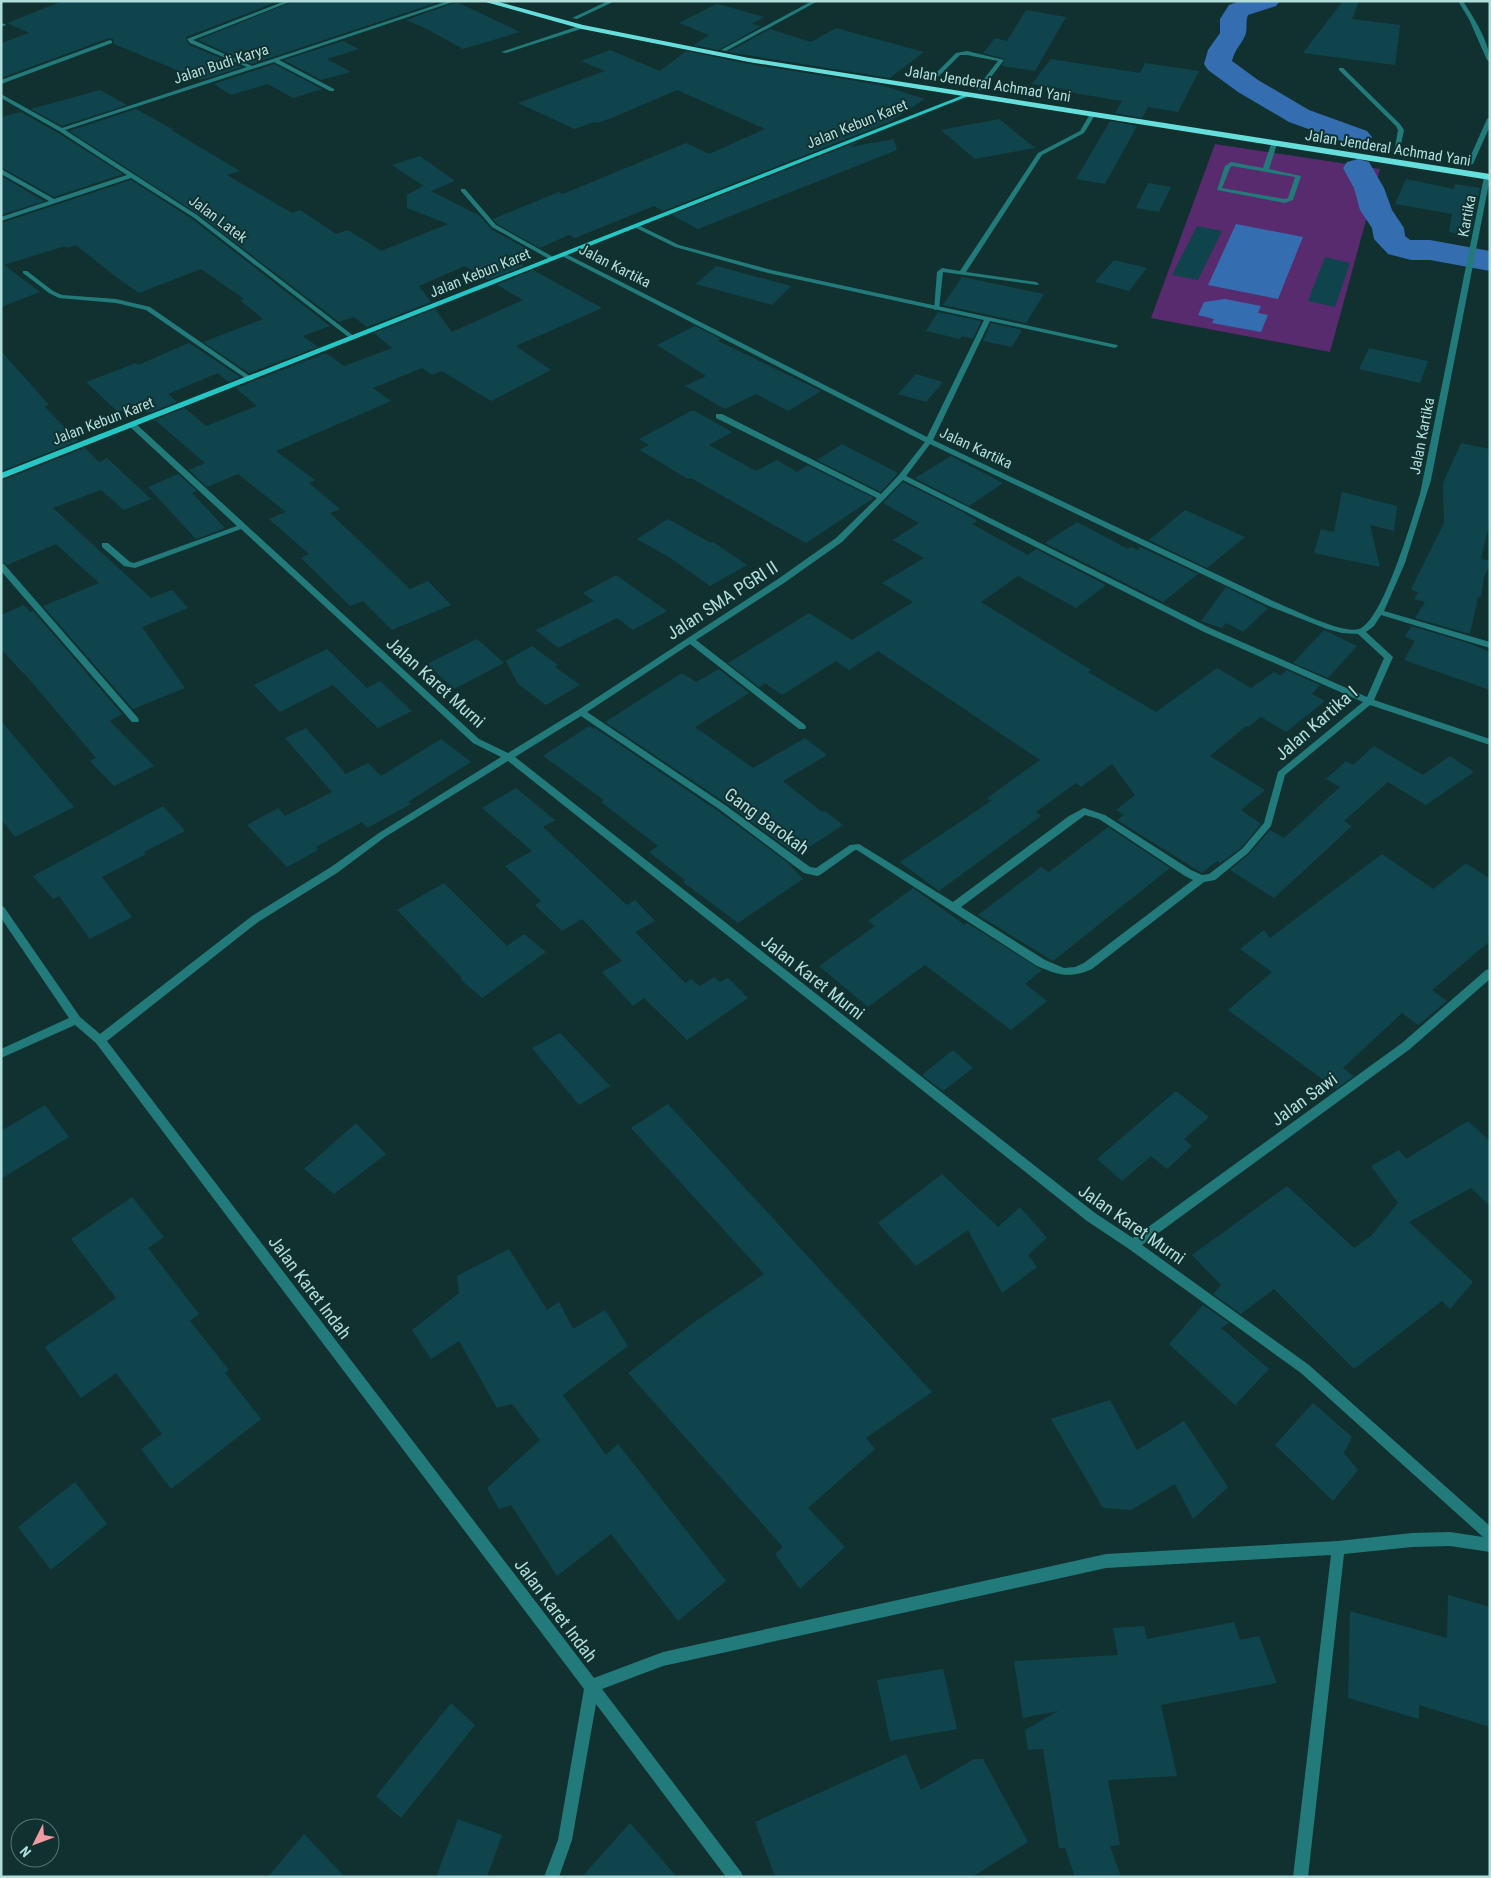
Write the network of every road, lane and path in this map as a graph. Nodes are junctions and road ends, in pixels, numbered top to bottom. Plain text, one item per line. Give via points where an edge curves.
1 (290, 1) edge
2 (454, 1) edge
3 (486, 1) edge
4 (512, 1) edge
5 (612, 1) edge
6 (816, 1) edge
7 (1460, 1) edge
8 (574, 18) junction
9 (582, 27) junction
10 (110, 42) dead end
11 (724, 50) junction
12 (504, 52) dead end
13 (275, 60) junction
14 (1490, 60) edge
15 (251, 67) junction
16 (1341, 69) dead end
17 (931, 81) junction
18 (1, 82) edge
19 (978, 88) junction
20 (332, 90) dead end
21 (968, 95) junction
22 (1, 96) edge
23 (1092, 115) junction
24 (1490, 119) edge
25 (61, 130) junction
26 (1219, 131) junction
27 (1274, 144) junction
28 (1397, 153) junction
29 (1370, 154) junction
30 (1470, 164) junction
31 (1266, 169) junction
32 (1, 172) edge
33 (1489, 174) edge
34 (130, 176) junction
35 (463, 190) dead end
36 (53, 201) junction
37 (1, 219) edge
38 (636, 226) junction
39 (564, 255) junction
40 (1472, 257) joint
41 (554, 259) junction
42 (25, 272) dead end
43 (962, 272) junction
44 (1036, 284) dead end
45 (936, 308) junction
46 (988, 319) junction
47 (353, 338) junction
48 (1116, 346) dead end
49 (250, 379) junction
50 (719, 416) dead end
51 (132, 425) junction
52 (929, 441) junction
53 (1, 476) edge
54 (902, 477) junction
55 (882, 497) junction
56 (243, 526) junction
57 (105, 545) dead end
58 (1, 566) edge
59 (1380, 612) junction
60 (1361, 632) junction
61 (690, 640) junction
62 (1490, 645) edge
63 (1369, 702) junction
64 (581, 712) junction
65 (135, 720) dead end
66 (802, 727) dead end
67 (1490, 742) edge
68 (509, 757) junction
69 (1201, 879) junction
70 (954, 907) junction
71 (1, 910) edge
72 (1065, 973) joint
73 (1490, 973) edge
74 (76, 1020) junction
75 (100, 1040) junction
76 (1, 1054) edge
77 (1133, 1245) junction
78 (1490, 1535) edge
79 (1490, 1545) edge
80 (1338, 1548) junction
81 (592, 1686) junction
82 (551, 1877) edge
83 (736, 1877) edge
84 (1300, 1877) edge

1 - 15 street via 190,39
2 - 13 street, Jalan Budi Karya
3 - 9 highway, Jalan Jenderal Achmad Yani
4 - 8 highway, Jalan Jenderal Achmad Yani
5 - 8 street
6 - 11 street
7 - 14 street via 1472,19
8 - 11 highway, Jalan Jenderal Achmad Yani
9 - 12 street
9 - 21 highway, Jalan Jenderal Achmad Yani via 749,60
10 - 18 street
11 - 17 highway, Jalan Jenderal Achmad Yani
13 - 15 street, Jalan Budi Karya
13 - 20 street
15 - 25 street, Jalan Budi Karya
16 - 28 street via 1398,125 1401,130
17 - 19 highway, Jalan Jenderal Achmad Yani
17 - 19 street via 958,54 1001,60
19 - 26 highway, Jalan Jenderal Achmad Yani
21 - 23 highway, Jalan Jenderal Achmad Yani
21 - 38 main road, Jalan Kebun Karet
22 - 25 street
23 - 26 highway, Jalan Jenderal Achmad Yani
23 - 43 street via 1082,132 1040,154
24 - 30 street
25 - 34 street, Jalan Latek
26 - 27 highway, Jalan Jenderal Achmad Yani
26 - 29 highway, Jalan Jenderal Achmad Yani via 1340,144
27 - 29 highway, Jalan Jenderal Achmad Yani via 1340,154
27 - 31 street
28 - 29 highway, Jalan Jenderal Achmad Yani
28 - 30 highway, Jalan Jenderal Achmad Yani
29 - 33 highway, Jalan Jenderal Achmad Yani
30 - 33 highway, Jalan Jenderal Achmad Yani
31 - 31 street via 1228,165 1219,189 1290,200 1298,176
32 - 36 street
33 - 40 street, Kartika
34 - 36 street
34 - 47 street, Jalan Latek via 195,216
35 - 41 street via 494,226
36 - 37 street
38 - 39 main road, Jalan Kebun Karet
38 - 45 street via 691,251 817,283
39 - 41 main road, Jalan Kebun Karet
39 - 52 street, Jalan Kartika
40 - 59 street, Jalan Kartika via 1418,516
41 - 47 main road, Jalan Kebun Karet
42 - 49 street via 61,296 116,301 148,308
43 - 44 street
43 - 45 street via 940,272
45 - 46 street
46 - 48 street
46 - 52 street, Jalan SMA PGRI II
47 - 49 main road, Jalan Kebun Karet
49 - 51 main road, Jalan Kebun Karet
50 - 55 street
51 - 53 main road, Jalan Kebun Karet
51 - 56 street, Jalan Karet Murni
52 - 54 street, Jalan SMA PGRI II
52 - 60 street, Jalan Kartika via 1272,604 1330,627
54 - 55 street, Jalan SMA PGRI II
54 - 63 street via 1207,630
55 - 61 street, Jalan SMA PGRI II via 840,540
56 - 57 street via 135,566 127,564
56 - 68 street, Jalan Karet Murni via 476,741
58 - 65 street
59 - 60 street, Jalan Kartika via 1369,629
59 - 62 street
60 - 63 street, Jalan Kartika I via 1389,657
61 - 64 street, Jalan SMA PGRI II
61 - 66 street
63 - 67 street
63 - 69 street, Jalan Kartika I via 1281,774 1268,824 1246,851 1212,877
64 - 68 street, Jalan SMA PGRI II
64 - 70 street, Gang Barokah via 722,807 807,870 817,872 859,846
68 - 75 street, Jalan SMA PGRI II via 382,835 334,870 255,919
68 - 77 street, Jalan Karet Murni via 1091,1217
69 - 70 street via 1102,817 1084,811
69 - 72 street, Jalan Kartika I via 1088,966 1078,972
70 - 72 street, Gang Barokah via 1041,964
71 - 74 street, Jalan Karet Indah
73 - 77 street, Jalan Sawi via 1406,1046
74 - 75 street, Jalan Karet Indah
74 - 76 street
75 - 81 street, Jalan Karet Indah
77 - 78 street, Jalan Karet Murni via 1305,1369
79 - 80 street via 1450,1538
80 - 81 street via 1106,1561 663,1659
80 - 84 street
81 - 82 street via 566,1840
81 - 83 street, Jalan Karet Indah

